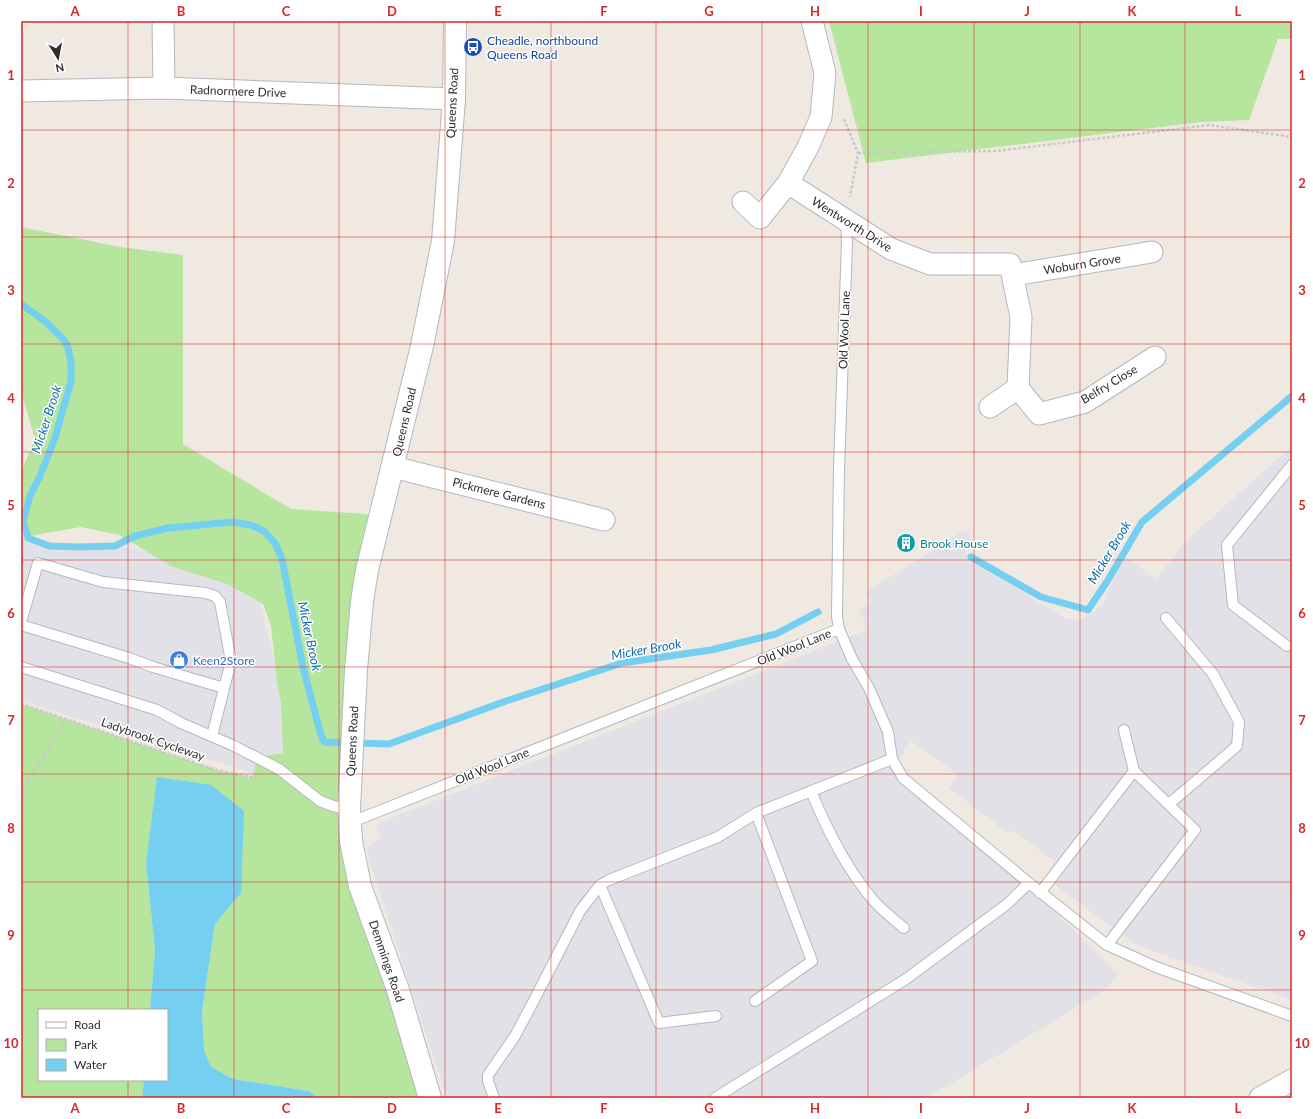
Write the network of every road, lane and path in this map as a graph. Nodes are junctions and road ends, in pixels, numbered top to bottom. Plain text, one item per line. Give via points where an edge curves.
1 (163, 21) edge
2 (455, 21) edge
3 (812, 21) edge
4 (164, 88) junction
5 (21, 91) edge
6 (454, 99) junction
7 (1292, 137) edge
8 (788, 183) junction
9 (743, 202) dead end
10 (846, 221) junction
11 (1152, 252) dead end
12 (1012, 275) junction
13 (1155, 357) dead end
14 (1018, 388) junction
15 (990, 407) dead end
16 (1292, 465) edge
17 (394, 467) junction
18 (604, 520) dead end
19 (1166, 618) dead end
20 (21, 624) edge
21 (839, 629) junction
22 (1287, 646) dead end
23 (21, 667) edge
24 (224, 688) junction
25 (21, 704) edge
26 (66, 719) junction
27 (1124, 730) dead end
28 (212, 736) junction
29 (892, 759) junction
30 (279, 769) junction
31 (1134, 771) junction
32 (811, 791) junction
33 (21, 793) edge
34 (1169, 804) junction
35 (756, 814) junction
36 (349, 816) junction
37 (1029, 883) junction
38 (600, 885) junction
39 (1040, 893) junction
40 (904, 928) dead end
41 (1107, 945) junction
42 (755, 1001) dead end
43 (716, 1016) dead end
44 (1292, 1016) edge
45 (1292, 1080) edge
46 (430, 1098) edge
47 (494, 1098) edge
48 (715, 1098) edge
49 (1260, 1098) edge

1 - 4 street
2 - 6 street, Queens Road
3 - 8 street via 824,73 821,117
4 - 5 street, Radnormere Drive
4 - 6 street, Radnormere Drive
6 - 17 street, Queens Road via 443,241
7 - 10 path via 1209,125 996,151 858,153
8 - 9 street via 760,218
8 - 10 street, Wentworth Drive
10 - 12 street, Wentworth Drive via 892,249 930,264 1010,264
10 - 21 lane, Old Wool Lane via 839,469
11 - 12 street, Woburn Grove
12 - 14 street via 1021,317
13 - 14 street, Belfry Close via 1084,402 1039,414
14 - 15 street
16 - 22 lane via 1227,545 1233,605
17 - 18 street, Pickmere Gardens
17 - 36 street, Queens Road via 362,601
19 - 34 lane via 1213,674 1239,722 1237,746
20 - 24 lane via 153,668
20 - 24 lane via 38,563 103,582 206,593 215,596 220,602 231,661
21 - 29 lane via 888,732
21 - 36 lane, Old Wool Lane
23 - 28 lane via 157,710
24 - 28 lane
25 - 26 path, Ladybrook Cycleway
26 - 30 path, Ladybrook Cycleway via 224,772 267,779
26 - 33 path
27 - 31 lane
28 - 30 lane
29 - 32 lane
29 - 37 lane via 903,778
30 - 36 lane via 320,801
31 - 34 lane
31 - 39 lane
32 - 35 lane
32 - 40 lane via 823,820 856,877 875,902
34 - 41 lane via 1195,830
35 - 38 lane via 718,837
35 - 42 lane via 812,961
36 - 46 street, Demmings Road via 360,886 398,990
37 - 39 lane
37 - 48 lane via 1006,905 906,979
38 - 43 lane via 659,1023
38 - 47 lane via 580,911 530,1008 488,1075
39 - 41 lane
41 - 44 lane via 1163,970
45 - 49 street

